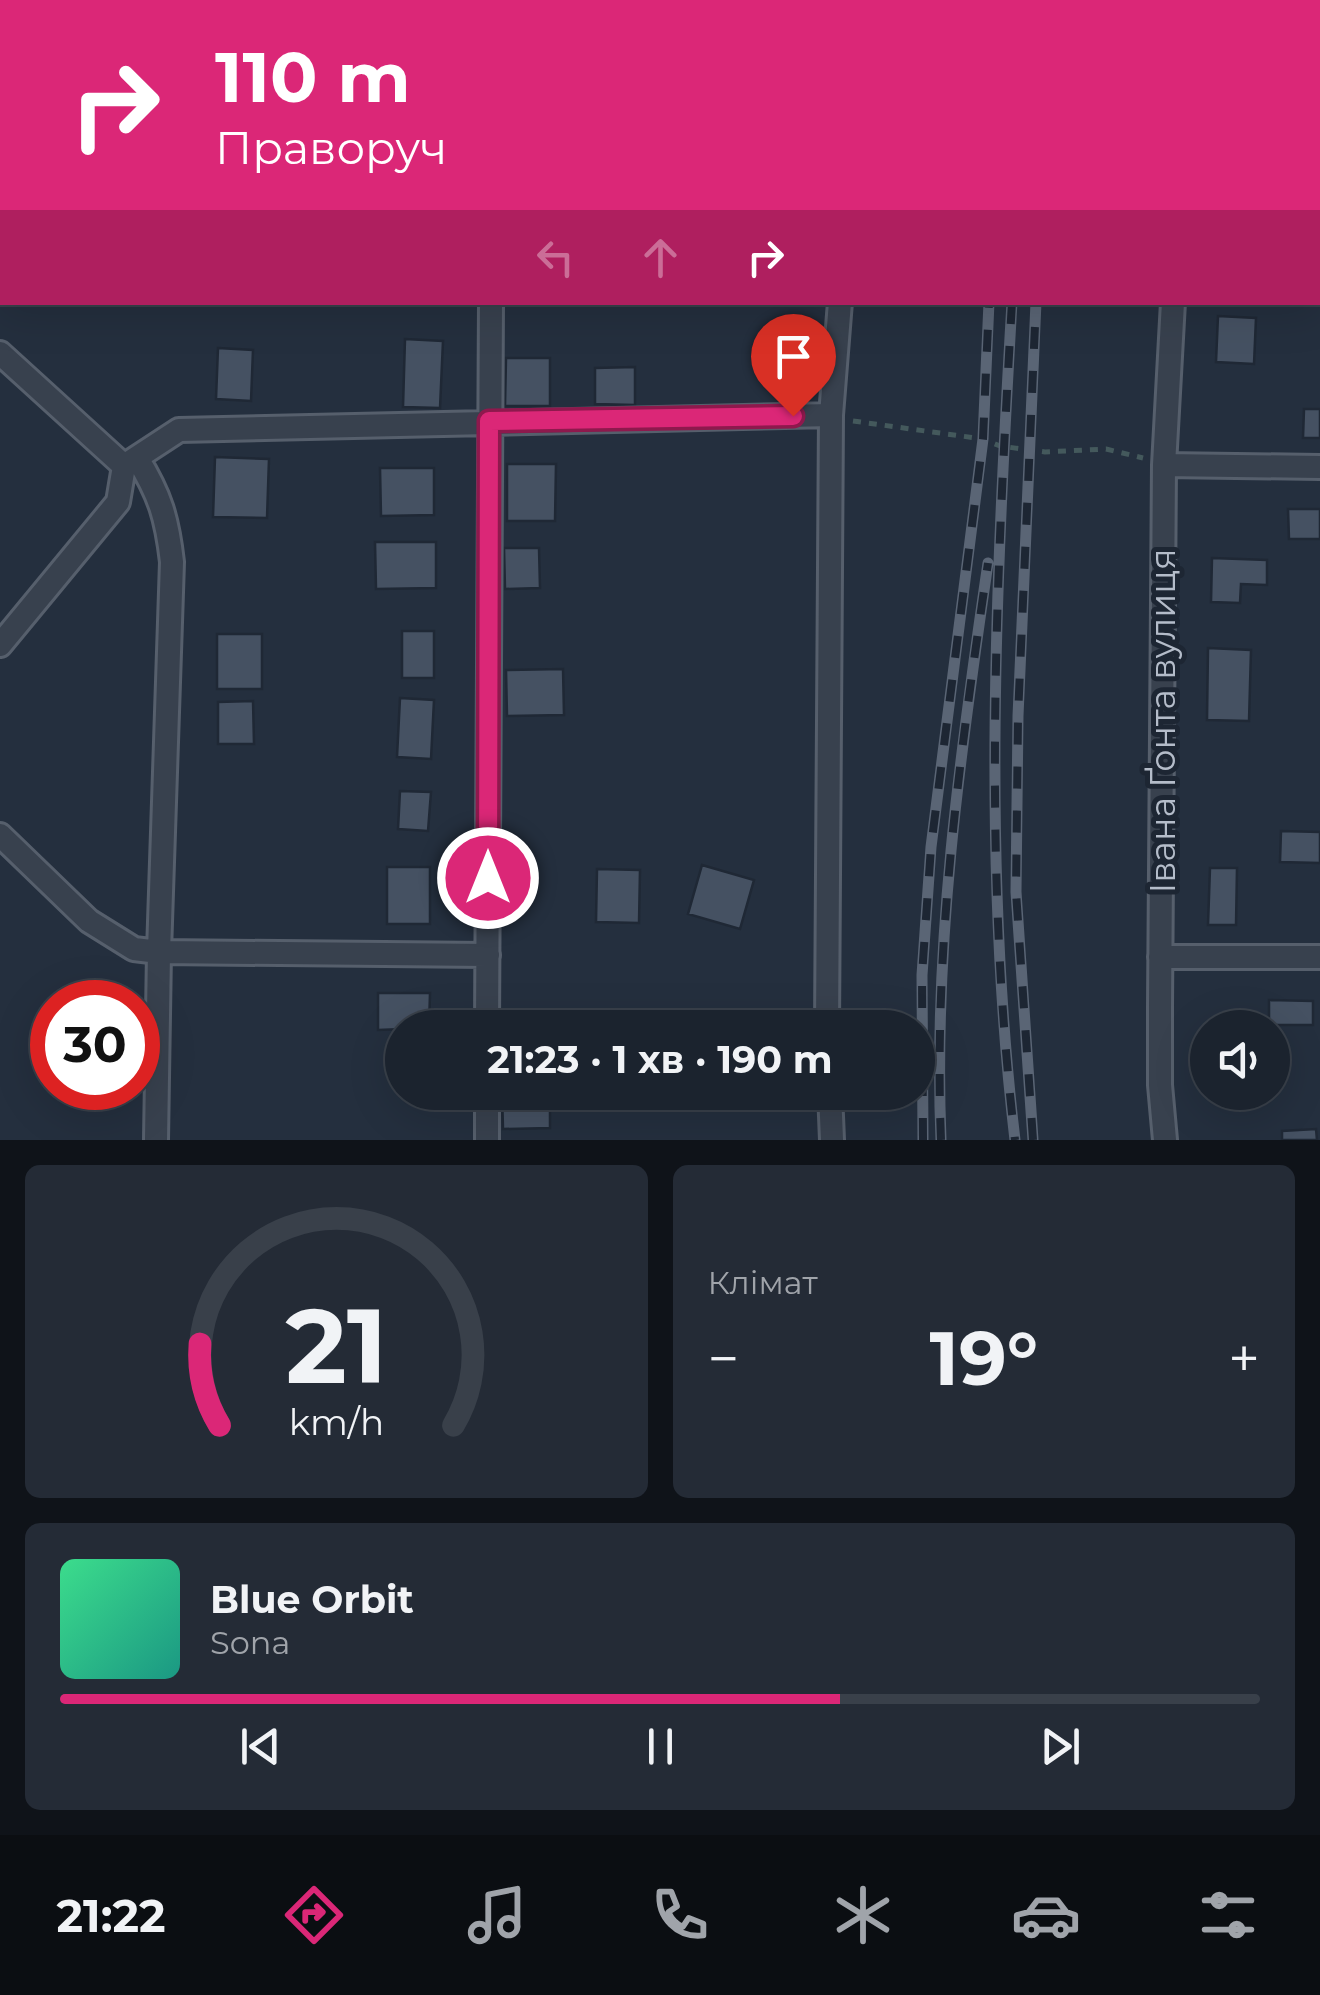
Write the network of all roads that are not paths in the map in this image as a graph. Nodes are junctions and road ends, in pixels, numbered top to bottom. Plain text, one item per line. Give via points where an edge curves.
1 (491, 305) edge
2 (840, 305) edge
3 (1173, 305) edge
4 (0, 353) edge
5 (831, 415) junction
6 (489, 421) junction
7 (130, 462) junction
8 (1164, 465) junction
9 (1320, 467) edge
10 (0, 645) edge
11 (0, 835) edge
12 (158, 952) junction
13 (488, 955) junction
14 (1160, 957) junction
15 (1320, 958) edge
16 (487, 1010) edge
17 (827, 1010) edge
18 (487, 1110) edge
19 (831, 1110) edge
20 (156, 1140) edge
21 (487, 1140) edge
22 (832, 1140) edge
23 (1165, 1140) edge

1 - 6 street
2 - 5 street
3 - 8 street, Івана Ґонта вулиця
4 - 7 street
5 - 6 street
5 - 17 street
6 - 7 street via 180,430
6 - 13 street
7 - 10 street via 118,502
7 - 12 street via 158,492 172,562
8 - 9 street
8 - 14 street, Івана Ґонта вулиця
11 - 12 street via 89,920 134,948
12 - 13 street
12 - 20 street
13 - 16 street
14 - 15 street
14 - 23 street, Івана Ґонта вулиця
18 - 21 street
19 - 22 street

